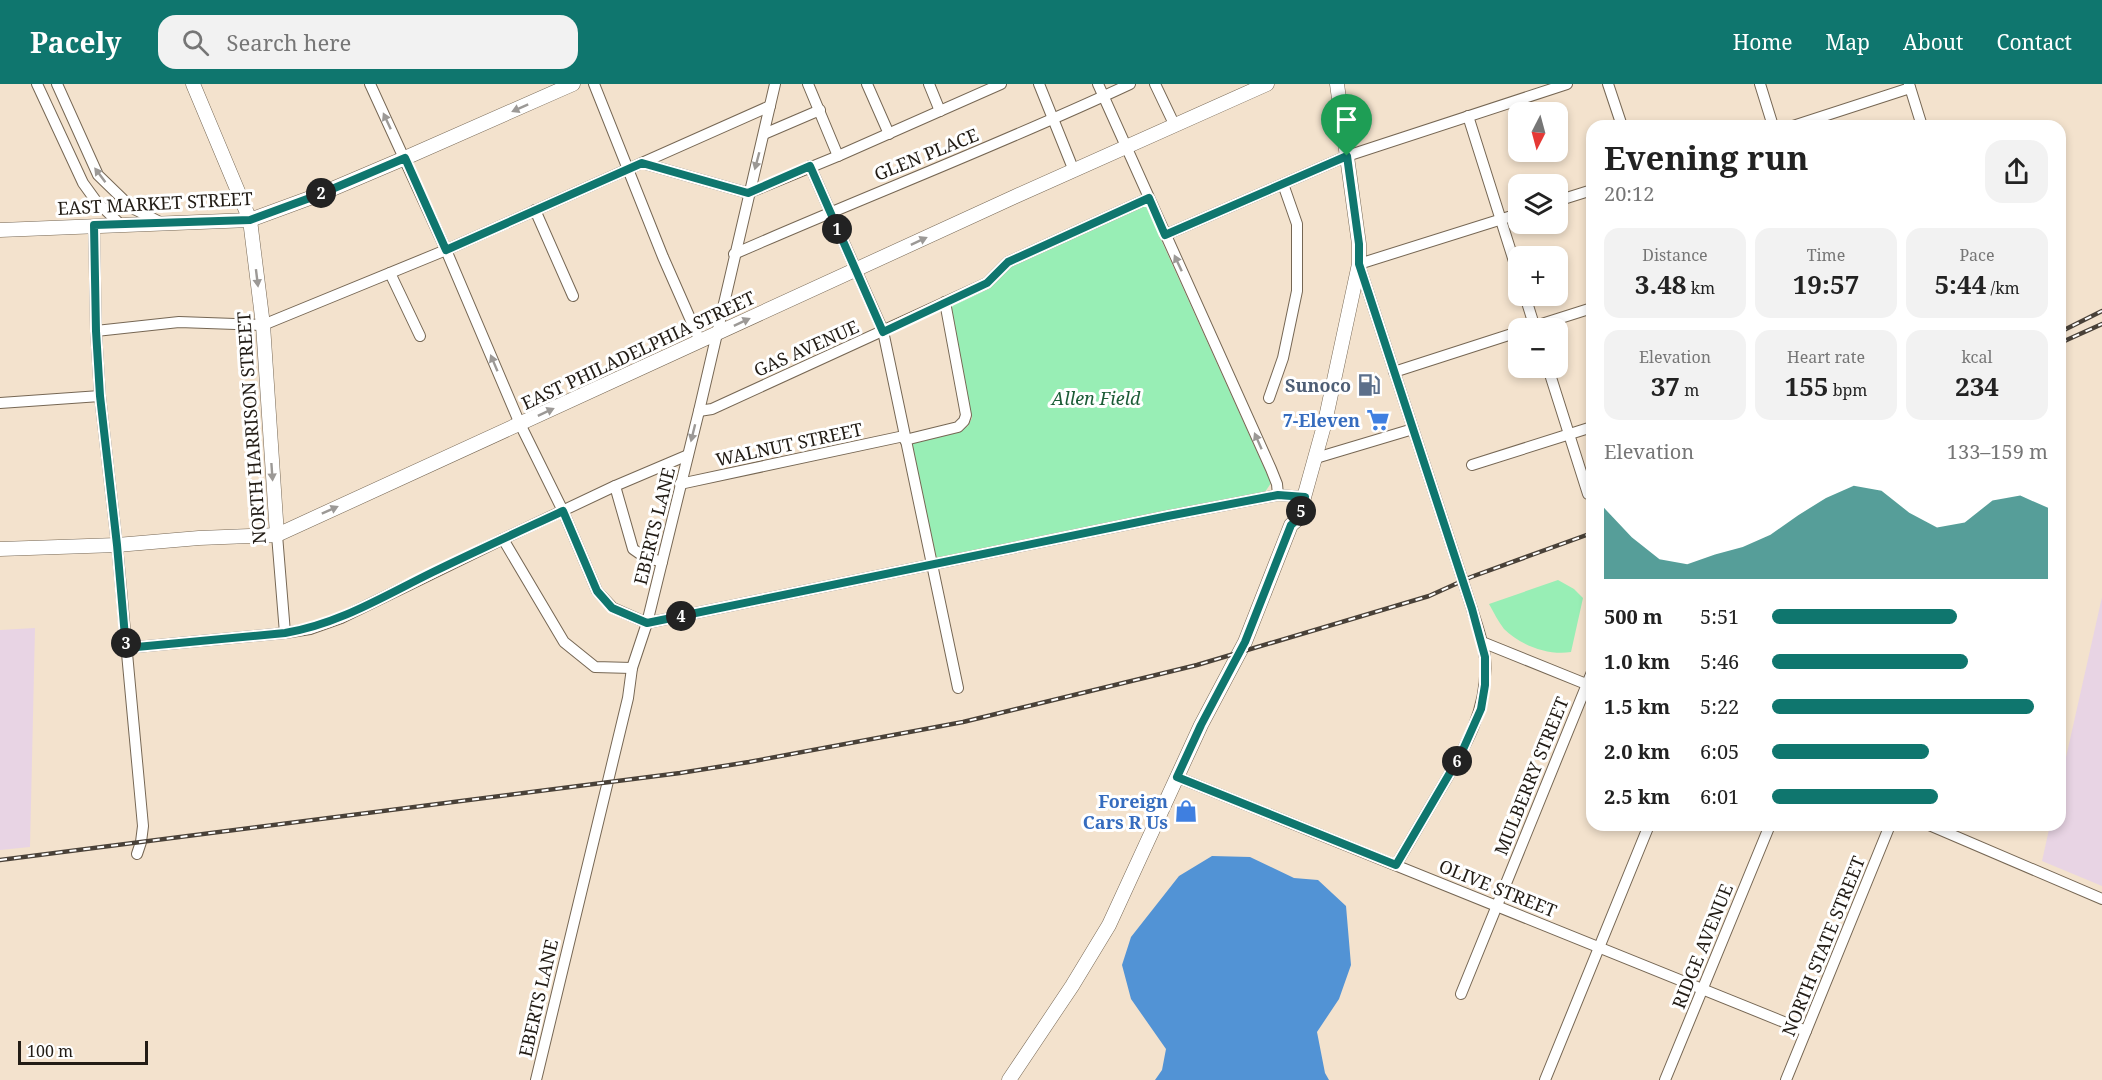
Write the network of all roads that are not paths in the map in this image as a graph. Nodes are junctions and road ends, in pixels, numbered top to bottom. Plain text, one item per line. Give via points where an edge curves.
1 (58, 84) edge
2 (193, 84) edge
3 (370, 84) edge
4 (573, 84) edge
5 (594, 84) edge
6 (775, 84) edge
7 (808, 84) edge
8 (867, 84) edge
9 (929, 84) edge
10 (1001, 84) edge
11 (1038, 84) edge
12 (1098, 84) edge
13 (1130, 84) edge
14 (1155, 84) edge
15 (1267, 84) edge
16 (1337, 84) edge
17 (1608, 84) edge
18 (1760, 84) edge
19 (1564, 85) edge
20 (1909, 86) edge
21 (39, 88) edge
22 (1103, 96) junction
23 (770, 106) junction
24 (820, 110) junction
25 (940, 111) junction
26 (1468, 116) junction
27 (1054, 119) junction
28 (1620, 120) edge
29 (1771, 120) edge
30 (1810, 120) edge
31 (1920, 120) edge
32 (1175, 126) junction
33 (764, 134) junction
34 (889, 134) junction
35 (1126, 148) junction
36 (838, 156) junction
37 (1347, 156) junction
38 (405, 158) junction
39 (642, 163) junction
40 (810, 166) junction
41 (628, 169) junction
42 (1074, 171) junction
43 (1282, 184) junction
44 (1586, 192) edge
45 (748, 193) junction
46 (318, 195) junction
47 (1149, 198) junction
48 (1568, 198) edge
49 (535, 210) junction
50 (830, 212) junction
51 (1508, 217) edge
52 (1501, 219) junction
53 (250, 220) junction
54 (120, 224) junction
55 (162, 224) junction
56 (94, 225) junction
57 (0, 230) edge
58 (1165, 235) junction
59 (253, 237) junction
60 (1509, 246) edge
61 (446, 250) junction
62 (734, 254) junction
63 (1359, 264) junction
64 (856, 270) junction
65 (390, 273) junction
66 (573, 296) dead end
67 (945, 302) junction
68 (1586, 310) edge
69 (1562, 318) edge
70 (263, 325) junction
71 (96, 331) junction
72 (883, 332) junction
73 (717, 333) junction
74 (1508, 335) edge
75 (420, 336) dead end
76 (700, 341) junction
77 (1394, 372) junction
78 (1551, 378) edge
79 (100, 396) junction
80 (1269, 399) dead end
81 (0, 403) edge
82 (699, 411) junction
83 (520, 424) junction
84 (1413, 429) junction
85 (1586, 429) edge
86 (1569, 434) junction
87 (905, 438) junction
88 (688, 455) junction
89 (1316, 458) junction
90 (1472, 465) dead end
91 (680, 484) junction
92 (615, 486) junction
93 (1586, 488) edge
94 (1278, 495) junction
95 (1305, 497) junction
96 (563, 511) junction
97 (277, 535) junction
98 (503, 539) junction
99 (117, 545) junction
100 (0, 549) edge
101 (662, 562) junction
102 (933, 566) junction
103 (647, 623) junction
104 (285, 633) junction
105 (1482, 642) junction
106 (126, 648) junction
107 (632, 668) junction
108 (1586, 685) edge
109 (958, 688) dead end
110 (1586, 693) edge
111 (1177, 777) junction
112 (1647, 831) edge
113 (1768, 831) edge
114 (1888, 831) edge
115 (1943, 831) edge
116 (136, 854) dead end
117 (1396, 865) junction
118 (2102, 899) edge
119 (1497, 906) junction
120 (1599, 947) junction
121 (1702, 989) junction
122 (1461, 994) dead end
123 (1806, 1031) junction
124 (536, 1080) edge
125 (1009, 1080) edge
126 (1545, 1080) edge
127 (1665, 1080) edge
128 (1786, 1080) edge

1 - 21 street
55 -> 1 street via 132,208 98,175
2 - 53 main road, NORTH HARRISON STREET
38 -> 3 street
4 -> 38 main road, EAST MARKET STREET
5 - 41 street
6 - 23 street, EBERTS LANE
7 - 24 street
8 - 34 street
9 - 25 street
10 - 25 street
11 - 27 street
12 - 22 street
13 - 22 street, GLEN PLACE
14 - 32 street
15 - 32 main road, EAST PHILADELPHIA STREET
16 - 37 main road
17 - 28 street
18 - 29 street
19 - 26 street
20 - 30 street
20 - 31 street
21 - 54 street via 83,183
22 - 27 street, GLEN PLACE
22 - 35 street
23 - 33 street, EBERTS LANE
23 - 39 street
24 - 33 street
24 - 36 street
25 - 34 street
26 - 37 street
26 - 52 street
27 - 42 street
27 - 50 street, GLEN PLACE
32 - 35 main road, EAST PHILADELPHIA STREET
33 -> 45 street, EBERTS LANE
34 - 36 street
35 - 42 main road, EAST PHILADELPHIA STREET
35 - 47 street
36 - 40 street
37 - 43 street
37 - 63 main road
38 - 46 main road, EAST MARKET STREET
38 - 61 street
39 - 41 street
39 - 45 street
40 - 45 street
40 - 50 street
41 - 49 street
41 - 76 street
64 -> 42 main road, EAST PHILADELPHIA STREET
43 - 58 street
43 - 80 street via 1297,224 1297,291
44 - 48 street
45 - 62 street, EBERTS LANE
46 - 53 main road, EAST MARKET STREET
46 - 59 main road via 261,226
47 - 58 street
47 - 67 street, GAS AVENUE via 1008,262 987,283
49 - 61 street
49 - 66 street
50 - 62 street, GLEN PLACE
50 - 64 street
51 - 52 street
52 - 60 street
52 - 63 street
53 - 55 main road, EAST MARKET STREET
53 - 59 main road, NORTH HARRISON STREET
54 - 55 main road, EAST MARKET STREET
54 - 56 main road, EAST MARKET STREET
56 - 57 main road, EAST MARKET STREET
56 - 71 street
94 -> 58 street via 1271,469
59 -> 70 main road, NORTH HARRISON STREET
61 - 65 street
83 -> 61 street
62 - 73 street, EBERTS LANE
63 - 77 street
63 - 89 main road
64 - 72 street
73 -> 64 main road, EAST PHILADELPHIA STREET
65 - 70 street
65 - 75 street
67 - 72 street, GAS AVENUE
67 - 87 street, WALNUT STREET via 966,415 958,427
68 - 69 street
70 - 71 street via 178,322
70 -> 97 main road, NORTH HARRISON STREET
71 - 79 street
72 - 82 street, GAS AVENUE via 712,409
72 - 87 street
73 - 76 main road, EAST PHILADELPHIA STREET
73 - 82 street, EBERTS LANE
74 - 77 street
83 -> 76 main road, EAST PHILADELPHIA STREET
77 - 84 street
78 - 86 street
79 - 81 street
79 - 99 street
82 -> 88 street, EBERTS LANE
83 - 96 street
97 -> 83 main road, EAST PHILADELPHIA STREET
84 - 89 street
84 - 105 street, bridge
85 - 86 street
86 - 90 street
86 - 93 street
87 - 91 street, WALNUT STREET
87 - 102 street
88 - 91 street, EBERTS LANE
88 - 92 street
89 - 95 main road
91 - 101 street, EBERTS LANE
92 - 96 street
92 - 101 street via 633,549
94 - 95 street
94 - 102 street
95 - 111 main road via 1245,642
96 - 98 street
96 - 103 street via 597,591 612,608
97 - 99 main road, EAST PHILADELPHIA STREET
97 - 104 street, NORTH HARRISON STREET
98 - 104 street via 341,618
98 - 107 street via 564,642 595,667
99 - 100 main road, EAST PHILADELPHIA STREET
99 - 106 street
101 - 103 street, EBERTS LANE
102 - 103 street
102 - 109 street
103 - 107 street, EBERTS LANE
104 - 106 street
105 - 108 street
105 - 117 street via 1485,685 1476,722
106 - 116 street via 143,826
107 - 124 street, EBERTS LANE
110 - 119 street, MULBERRY STREET
111 - 117 street, OLIVE STREET
111 - 125 main road via 1109,925
112 - 120 street
113 - 121 street, RIDGE AVENUE
114 - 123 street, NORTH STATE STREET
115 - 118 street
117 - 119 street, OLIVE STREET
119 - 120 street, OLIVE STREET
119 - 122 street, MULBERRY STREET
120 - 121 street, OLIVE STREET
120 - 126 street
121 - 123 street, OLIVE STREET
121 - 127 street, RIDGE AVENUE
123 - 128 street, NORTH STATE STREET

